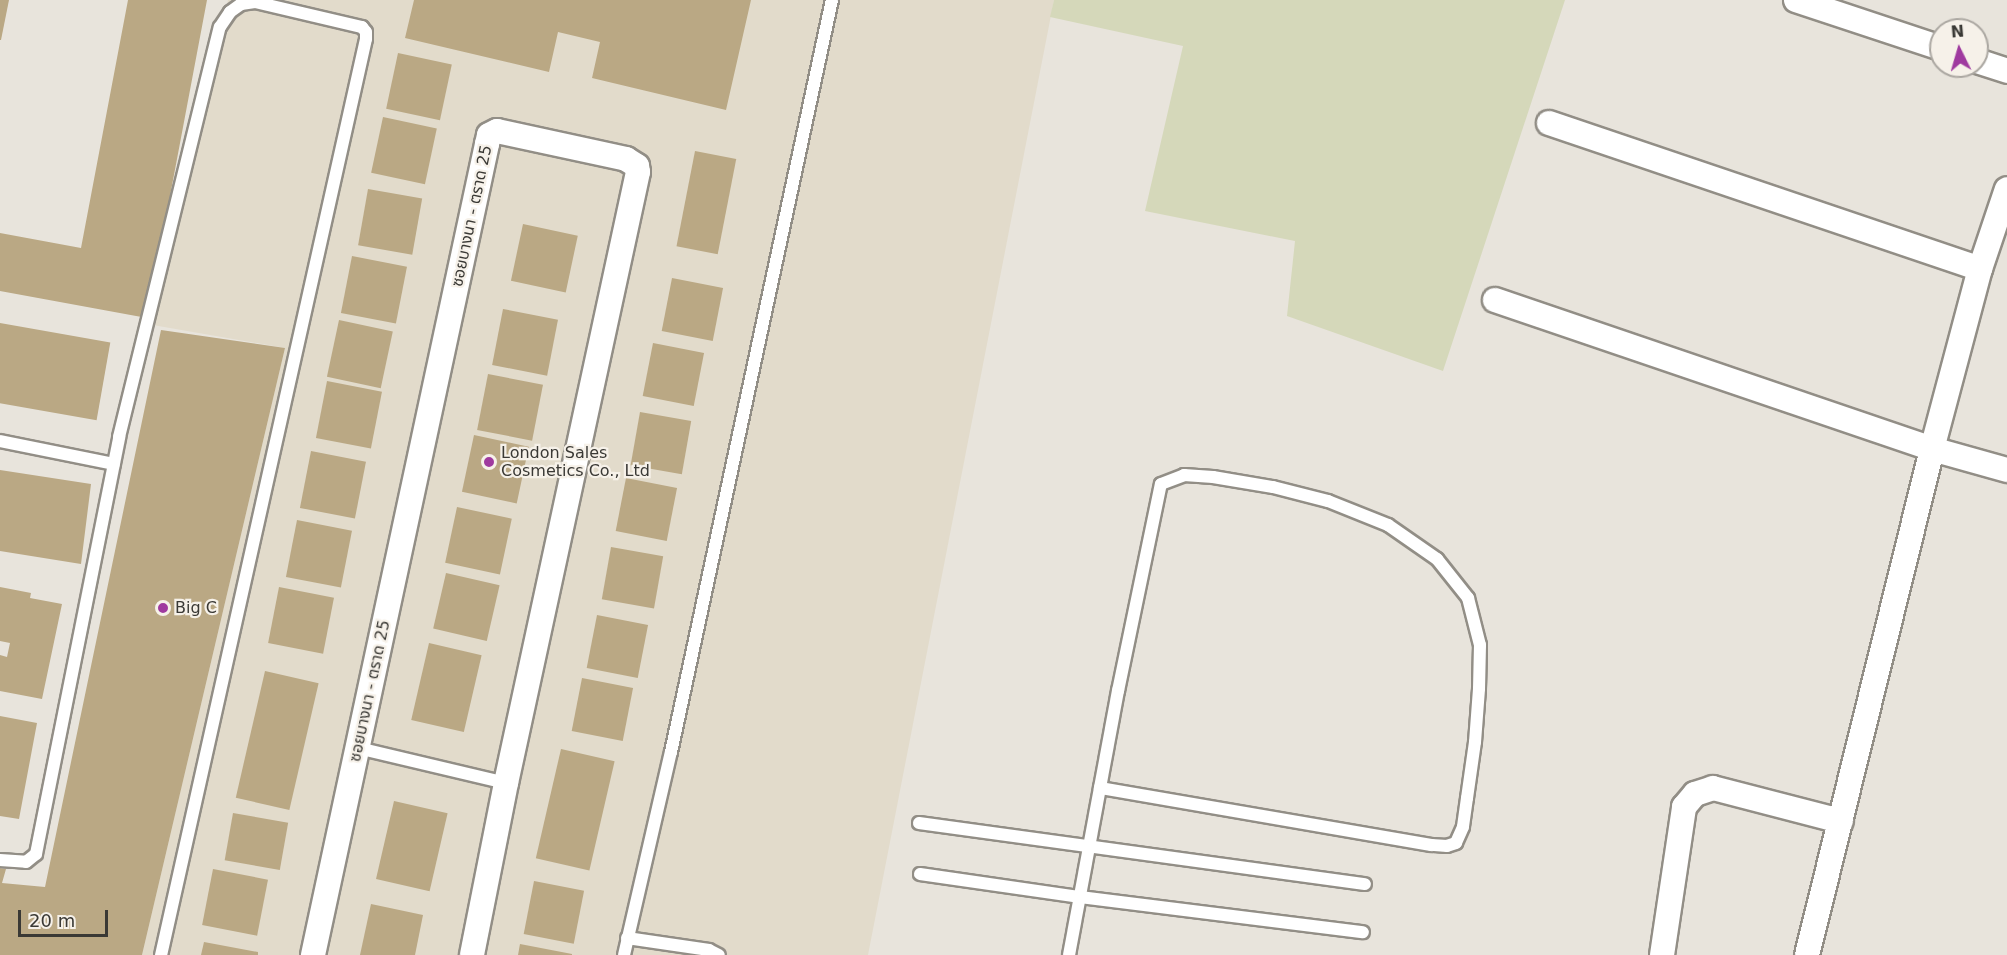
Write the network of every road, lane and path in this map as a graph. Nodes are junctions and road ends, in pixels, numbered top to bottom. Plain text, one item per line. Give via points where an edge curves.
1 (832, 0) edge
2 (1796, 0) edge
3 (1929, 44) edge
4 (1989, 64) edge
5 (2007, 70) edge
6 (1549, 123) dead end
7 (2007, 189) edge
8 (1980, 269) junction
9 (1495, 300) dead end
10 (0, 441) edge
11 (1932, 449) junction
12 (114, 464) junction
13 (2007, 470) edge
14 (358, 748) junction
15 (506, 783) junction
16 (1100, 788) junction
17 (1841, 820) junction
18 (919, 823) dead end
19 (1090, 845) junction
20 (0, 860) edge
21 (920, 874) dead end
22 (1365, 884) dead end
23 (1080, 897) junction
24 (1363, 932) dead end
25 (627, 938) junction
26 (161, 955) edge
27 (313, 955) edge
28 (472, 955) edge
29 (624, 955) edge
30 (719, 955) edge
31 (1070, 955) edge
32 (1662, 955) edge
33 (1807, 955) edge

1 - 25 lane
2 - 3 street
4 - 5 street
6 - 8 street
7 - 8 street
8 - 11 street
9 - 11 street
10 - 12 lane
11 - 13 street
11 - 17 street
12 - 20 lane via 36,854 26,862
12 - 26 lane via 220,27 241,4 255,2 362,27 366,39
14 - 15 lane
14 - 15 street, ซอยบางนา - ตราด 25 via 489,135 497,130 626,159 637,166 638,180
14 - 27 street, ซอยบางนา - ตราด 25
15 - 28 street, ซอยบางนา - ตราด 25
16 - 16 lane via 1158,490 1170,479 1185,475 1213,477 1328,501 1378,521 1437,559 1468,598 1480,645 1479,689 1466,807 1456,843 1431,845
16 - 19 lane
17 - 32 street via 1713,788 1695,794 1684,807
17 - 33 street
18 - 19 lane
19 - 22 lane
19 - 23 lane
21 - 23 lane
23 - 24 lane
23 - 31 lane
25 - 29 lane
25 - 30 lane via 709,950

